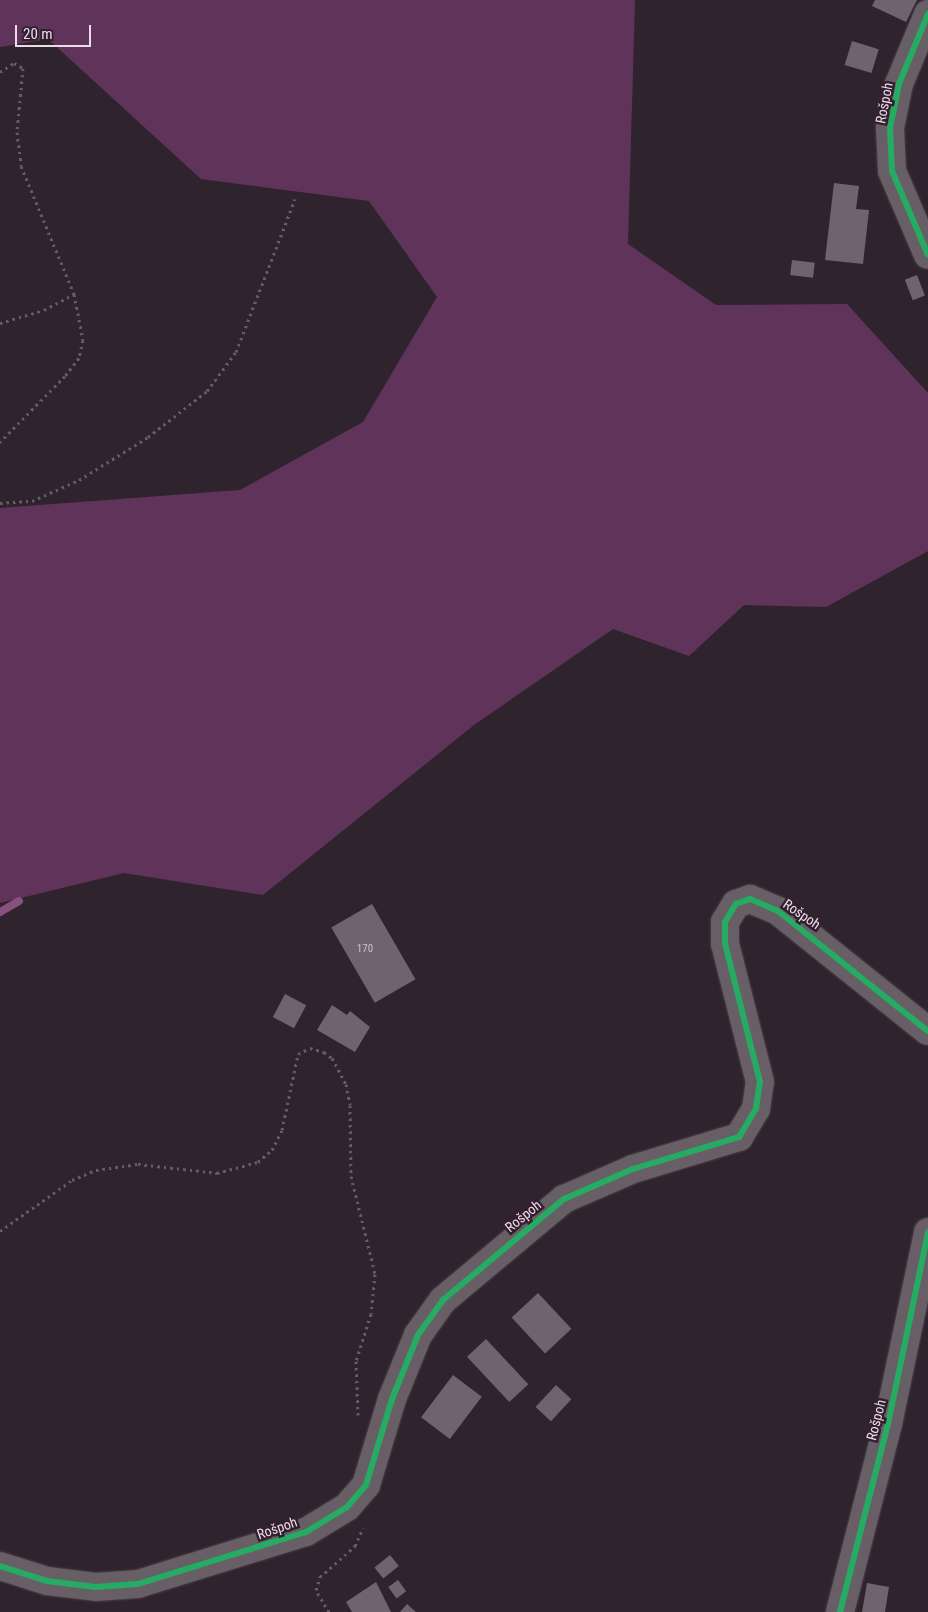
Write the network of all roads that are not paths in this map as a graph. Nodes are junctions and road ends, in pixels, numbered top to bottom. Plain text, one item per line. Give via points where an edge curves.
1 (928, 14) edge
2 (928, 255) edge
3 (928, 1031) edge
4 (928, 1232) edge
5 (0, 1566) edge
6 (840, 1612) edge

1 - 2 street, Rošpoh via 899,84 890,128 892,170
3 - 5 street, Rošpoh via 778,911 750,899 736,904 725,922 725,944 760,1082 756,1109 739,1138 633,1169 564,1199 443,1300 418,1336 392,1399 366,1485 347,1507 306,1532 138,1584 96,1587 47,1581
4 - 6 street, Rošpoh via 888,1424

